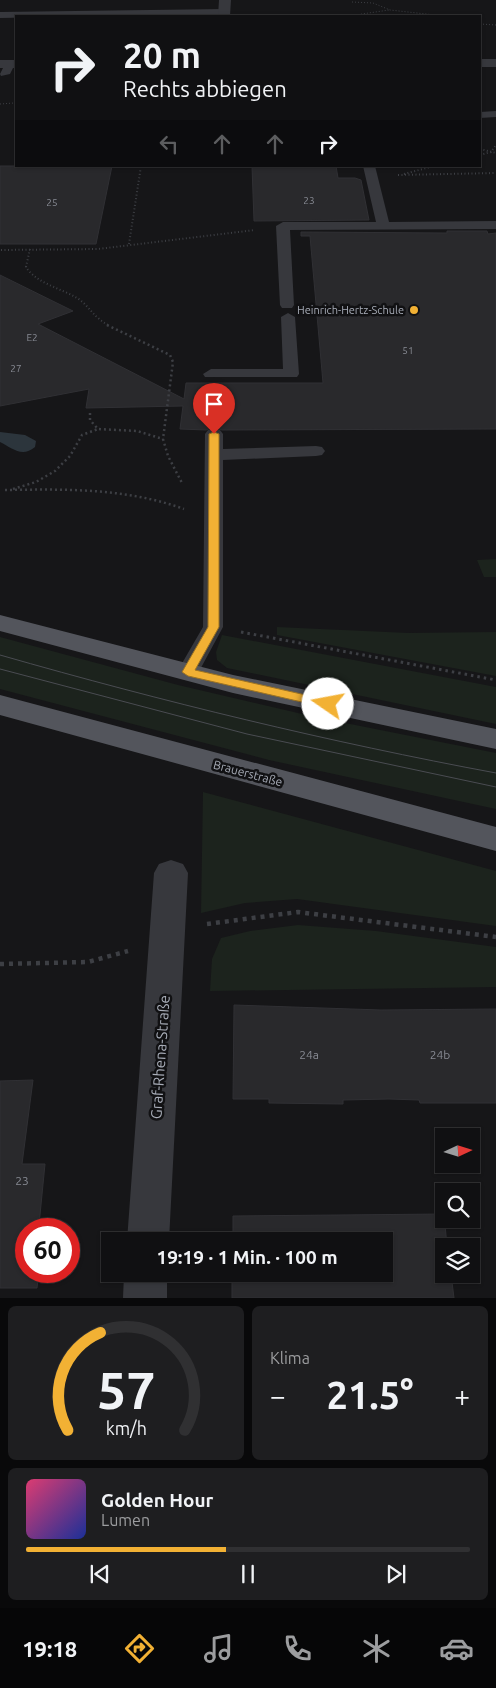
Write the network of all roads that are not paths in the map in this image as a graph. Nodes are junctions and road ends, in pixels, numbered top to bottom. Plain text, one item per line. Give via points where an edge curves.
1 (100, 4) edge
2 (0, 5) edge
3 (12, 5) dead end
4 (225, 9) edge
5 (86, 13) edge
6 (0, 15) edge
7 (481, 63) edge
8 (496, 63) edge
9 (496, 114) edge
10 (481, 115) edge
11 (371, 171) edge
12 (496, 224) edge
13 (383, 225) junction
14 (211, 374) dead end
15 (214, 434) dead end
16 (316, 451) dead end
17 (213, 455) junction
18 (0, 623) edge
19 (188, 672) junction
20 (0, 705) edge
21 (496, 739) edge
22 (496, 838) edge
23 (171, 873) dead end
24 (149, 1232) edge
25 (146, 1282) edge
26 (145, 1298) edge

1 - 4 lane
1 - 5 lane
2 - 3 lane
4 - 5 lane
5 - 6 lane
7 - 8 street
9 - 10 lane
11 - 13 lane
12 - 13 lane
13 - 14 lane via 283,226 291,374
15 - 17 lane
16 - 17 lane
17 - 19 lane via 213,627
18 - 19 main road
19 - 21 main road
20 - 22 main road, Brauerstraße
23 - 24 street, Graf-Rhena-Straße
25 - 26 street

